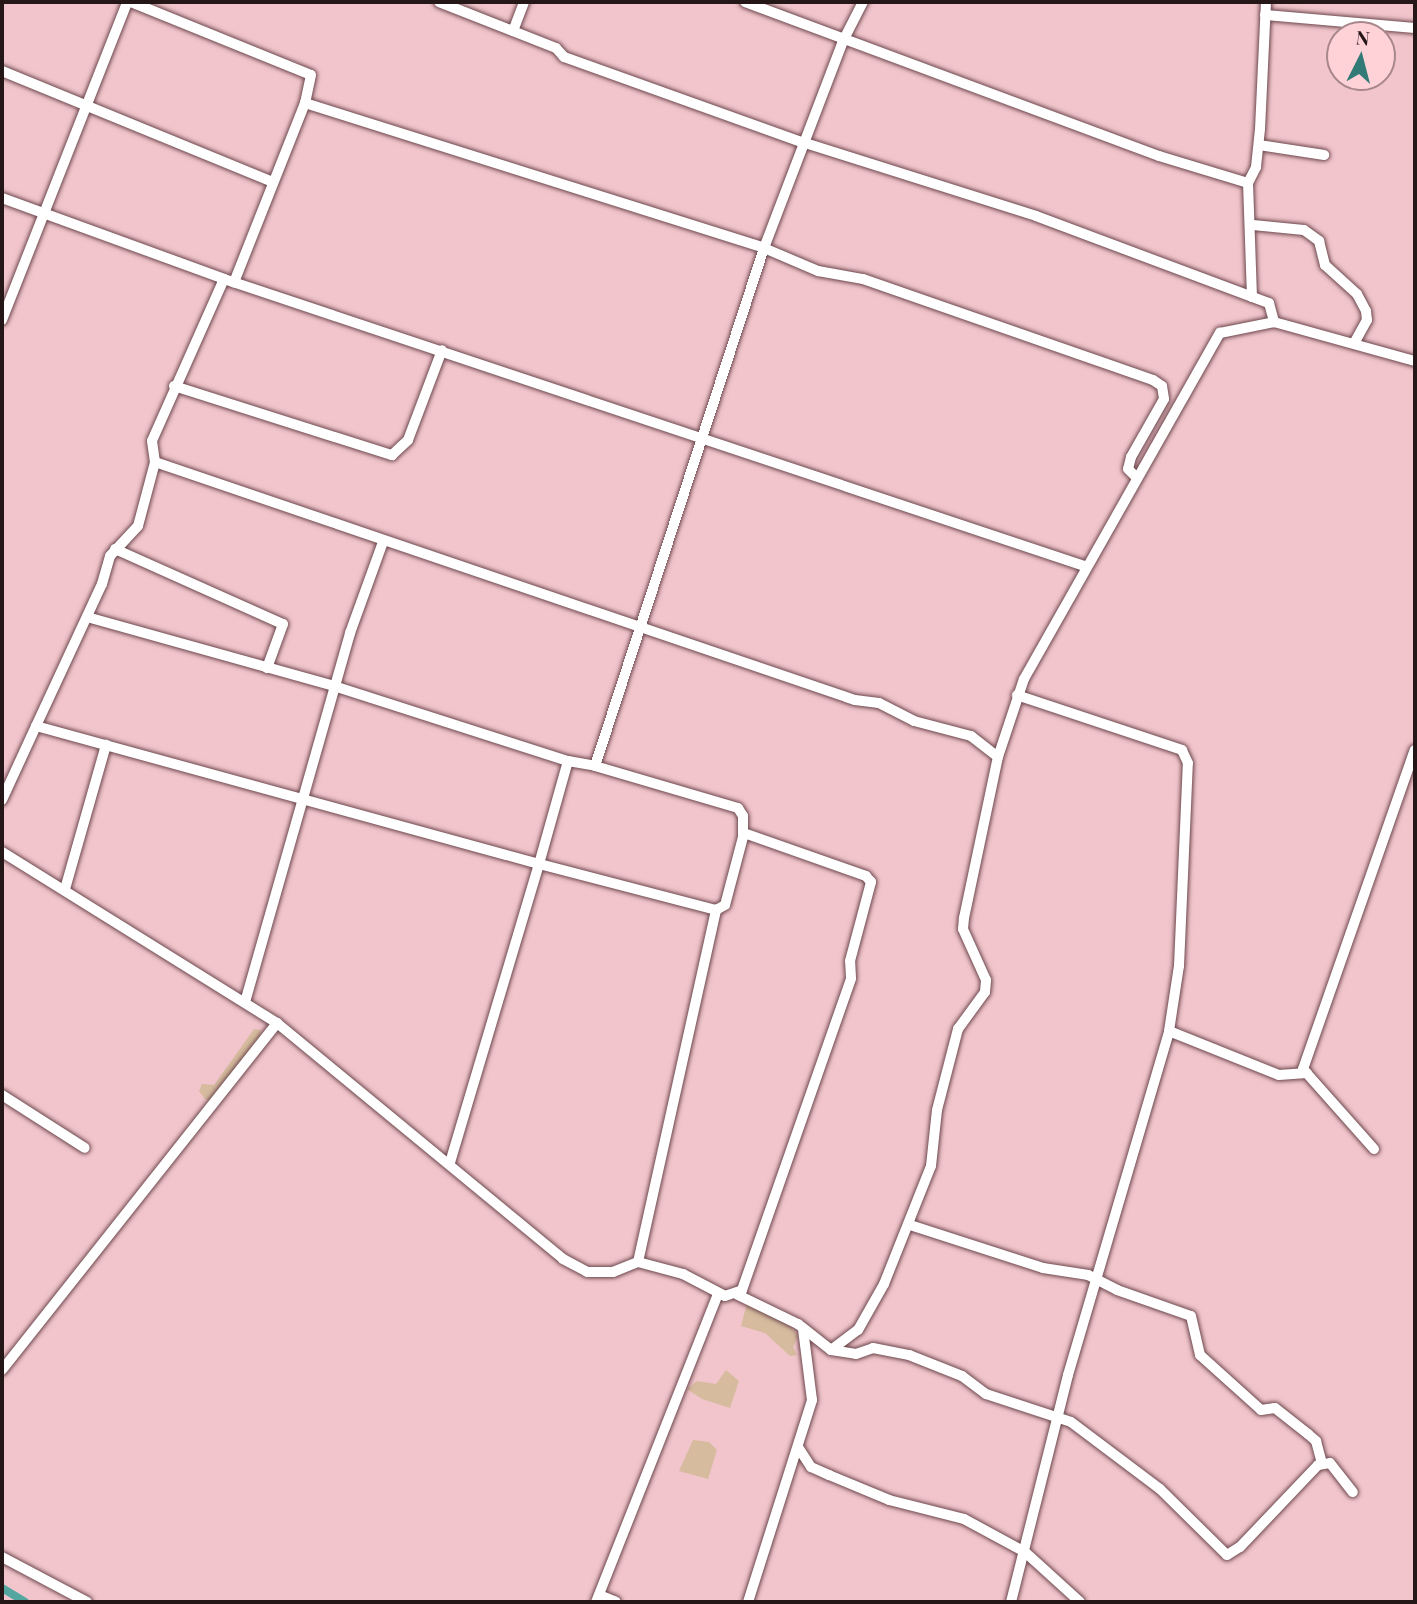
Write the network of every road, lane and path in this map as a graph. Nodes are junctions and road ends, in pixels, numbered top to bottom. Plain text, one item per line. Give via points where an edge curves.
1 (129, 2) edge
2 (439, 2) edge
3 (524, 2) edge
4 (745, 2) edge
5 (863, 2) edge
6 (1266, 2) edge
7 (1265, 15) junction
8 (1415, 29) edge
9 (513, 31) junction
10 (843, 41) junction
11 (2, 71) edge
12 (305, 103) junction
13 (86, 106) junction
14 (803, 142) junction
15 (1259, 145) junction
16 (1324, 155) dead end
17 (273, 182) junction
18 (1248, 183) junction
19 (2, 198) edge
20 (42, 215) junction
21 (1253, 225) junction
22 (764, 247) junction
23 (229, 280) junction
24 (1252, 297) junction
25 (6, 299) edge
26 (2, 320) edge
27 (1274, 323) junction
28 (1354, 343) junction
29 (442, 350) junction
30 (1415, 361) edge
31 (174, 386) junction
32 (699, 437) junction
33 (155, 462) junction
34 (1136, 477) junction
35 (383, 542) junction
36 (115, 549) junction
37 (1084, 566) junction
38 (88, 617) junction
39 (639, 627) junction
40 (267, 668) junction
41 (337, 687) junction
42 (1017, 695) junction
43 (36, 726) junction
44 (106, 745) junction
45 (1415, 750) edge
46 (998, 757) junction
47 (568, 761) junction
48 (595, 766) junction
49 (2, 800) edge
50 (304, 800) junction
51 (747, 834) dead end
52 (2, 852) edge
53 (539, 864) junction
54 (65, 890) junction
55 (716, 910) junction
56 (245, 1002) junction
57 (277, 1023) junction
58 (1169, 1031) junction
59 (1307, 1073) junction
60 (2, 1095) edge
61 (85, 1148) dead end
62 (1374, 1149) dead end
63 (450, 1162) junction
64 (909, 1225) junction
65 (638, 1262) junction
66 (1095, 1278) junction
67 (718, 1294) junction
68 (738, 1295) junction
69 (803, 1329) junction
70 (831, 1350) junction
71 (2, 1370) edge
72 (1058, 1417) junction
73 (798, 1447) junction
74 (1322, 1464) junction
75 (1353, 1492) dead end
76 (1025, 1552) junction
77 (2, 1557) edge
78 (598, 1599) edge
79 (752, 1601) edge
80 (87, 1602) edge
81 (616, 1602) edge
82 (1011, 1602) edge
83 (1080, 1602) edge

1 - 12 street via 311,75
1 - 13 street
2 - 9 street
3 - 9 street
4 - 10 street
5 - 10 street
6 - 7 street
7 - 8 street
7 - 15 street
9 - 14 street via 556,48 564,57
10 - 14 street
10 - 18 street via 1159,156
11 - 13 street
12 - 17 street
12 - 22 street
13 - 17 street
13 - 20 street
14 - 22 street
14 - 24 street via 1036,216
15 - 16 street
15 - 18 street
17 - 23 street
18 - 21 street
19 - 20 street
20 - 23 street
20 - 25 street
21 - 24 street
21 - 28 street via 1310,232 1319,241 1325,265 1357,294 1366,311 1367,320
22 - 32 street
22 - 34 street via 818,271 863,279 1162,386 1161,409 1131,457 1128,469
23 - 29 street
23 - 31 street
24 - 27 street via 1269,303
25 - 26 street
27 - 28 street
27 - 34 street via 1220,333
28 - 30 street
29 - 31 street via 408,440 393,455
29 - 32 street
31 - 33 street via 152,441
32 - 37 street
32 - 39 street
33 - 35 street
33 - 36 street via 138,526
34 - 37 street
35 - 39 street
35 - 41 street via 350,633
36 - 38 street
36 - 40 street via 284,624
37 - 42 street
38 - 40 street
38 - 43 street
39 - 46 street via 971,736
39 - 48 street
40 - 41 street
41 - 47 street
41 - 50 street
42 - 46 street
42 - 58 street via 1041,706 1080,713 1098,724 1186,754 1186,854
43 - 44 street
43 - 49 street
44 - 50 street
44 - 54 street
45 - 59 street via 1303,1069
46 - 64 street via 963,929 986,980 985,992 958,1028 937,1111 931,1166
47 - 48 street
47 - 53 street
48 - 55 street via 738,808 743,816 743,837 725,905
50 - 53 street
50 - 56 street
51 - 68 street via 866,876 871,882 850,961 851,978
52 - 54 street
53 - 55 street
53 - 63 street
54 - 56 street
55 - 65 street
56 - 57 street
57 - 63 street
57 - 71 street
58 - 59 street via 1279,1075
58 - 66 street
59 - 62 street
60 - 61 street
63 - 65 street via 587,1272 613,1272
64 - 66 street via 1043,1268
64 - 70 street via 869,1313 850,1338
65 - 67 street via 683,1274
66 - 72 street
66 - 74 street via 1191,1316 1200,1355 1261,1410 1275,1408 1316,1441
67 - 68 street
67 - 78 street
68 - 69 street
69 - 70 street
69 - 73 street via 813,1390
70 - 72 street via 856,1354 873,1348 909,1355 962,1376 986,1394
72 - 74 street via 1160,1489 1227,1555 1240,1548
72 - 76 street via 1033,1503
73 - 76 street via 813,1468 889,1500 964,1519
73 - 79 street
74 - 75 street via 1330,1463
76 - 82 street
76 - 83 street
77 - 80 street
78 - 81 street

